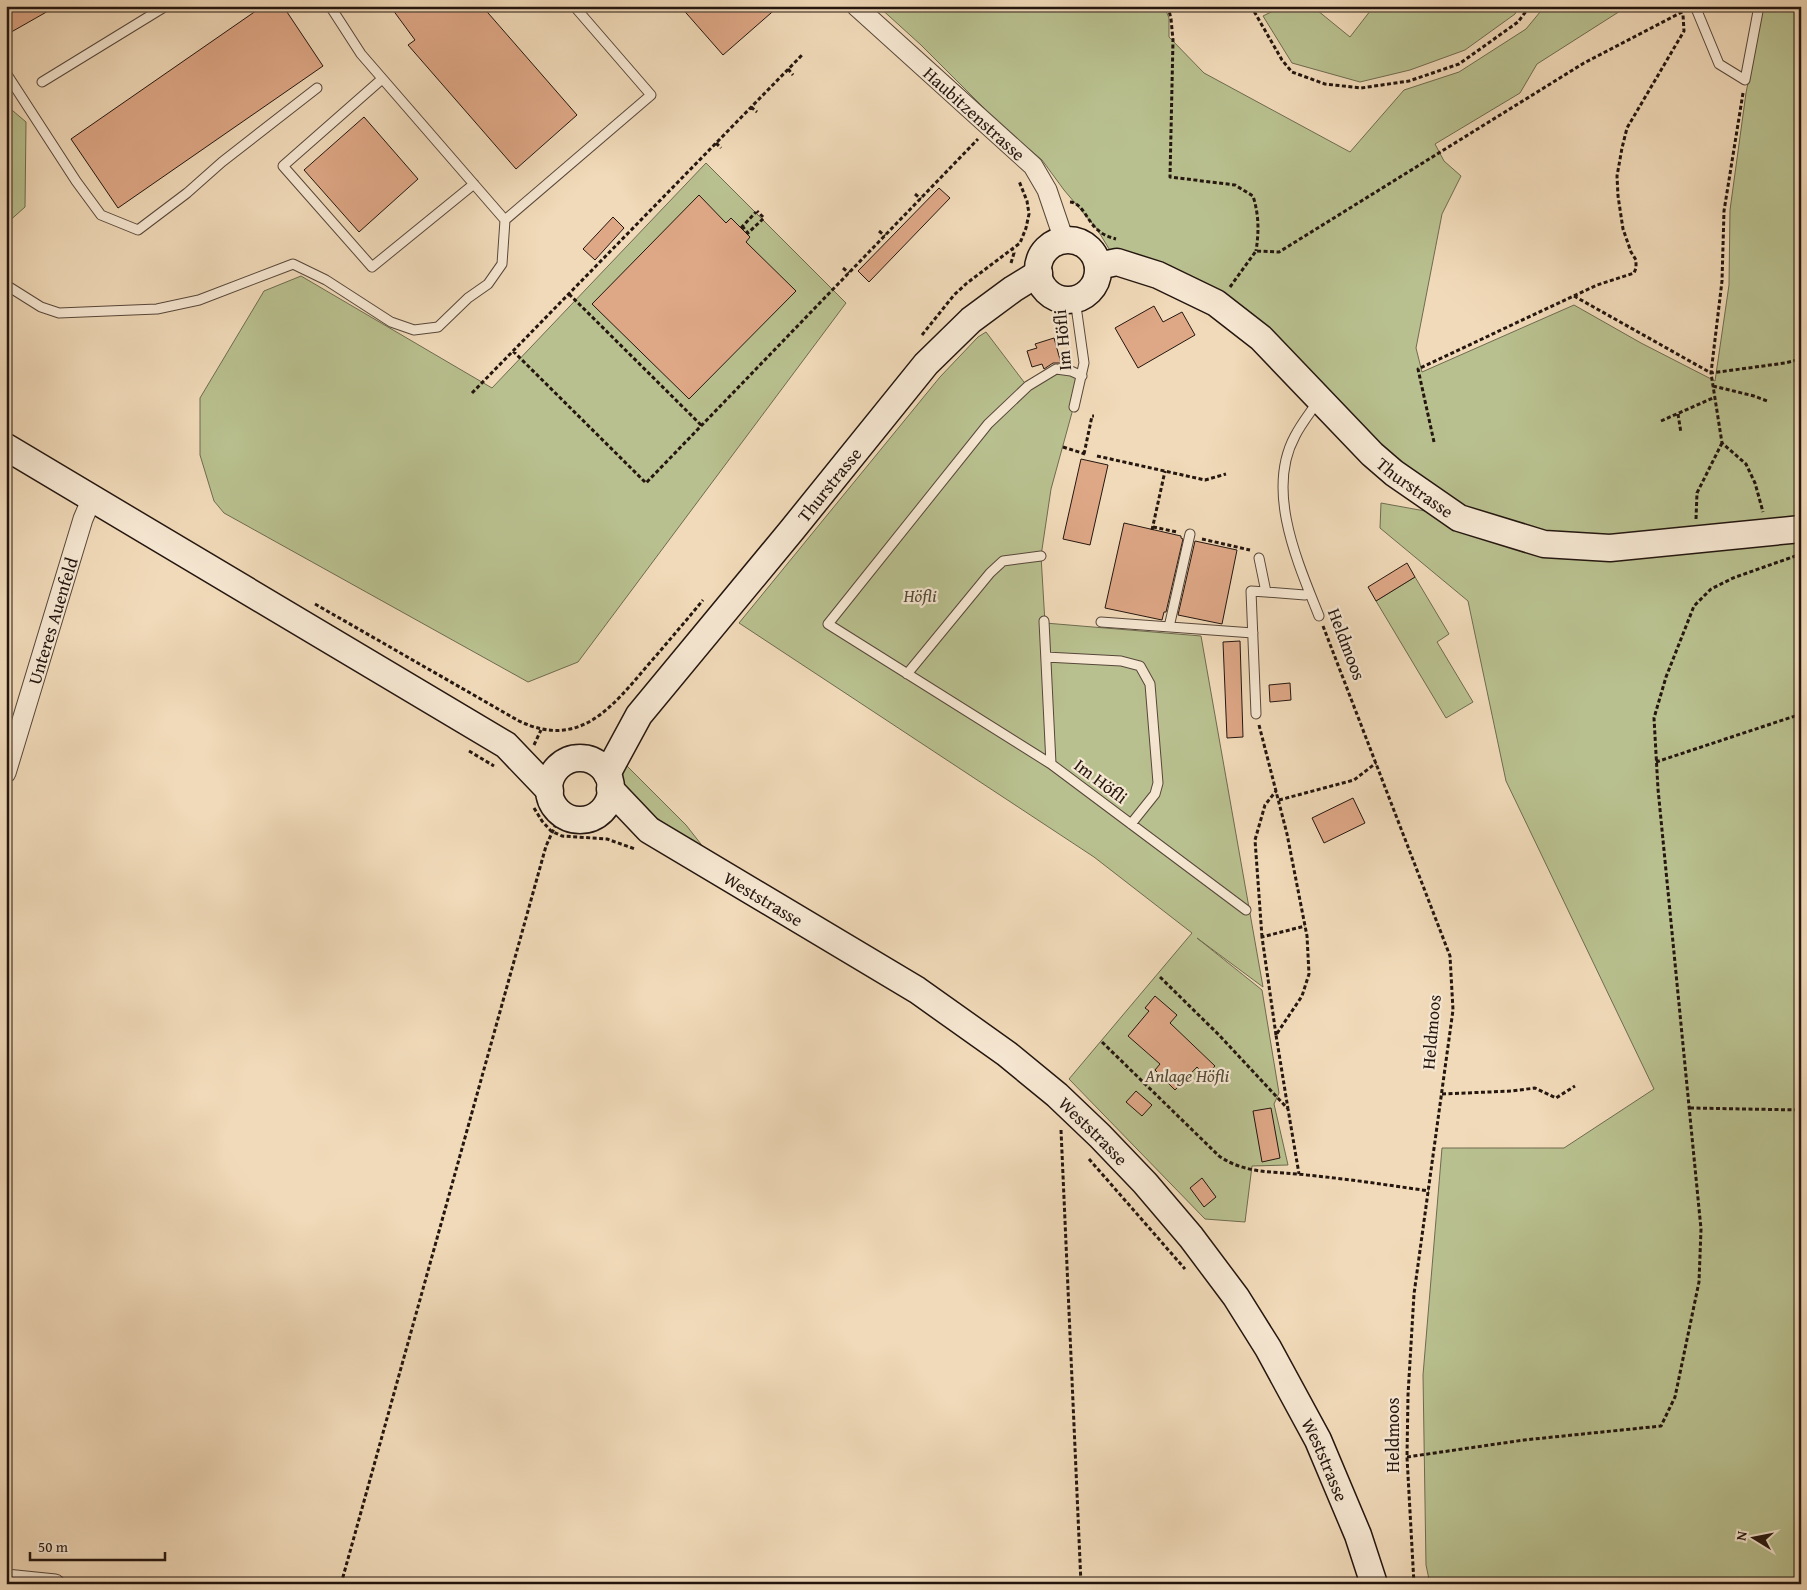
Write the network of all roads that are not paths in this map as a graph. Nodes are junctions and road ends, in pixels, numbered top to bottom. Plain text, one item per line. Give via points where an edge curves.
1 (166, 6) edge
2 (330, 6) edge
3 (574, 6) edge
4 (856, 6) edge
5 (1759, 6) edge
6 (1692, 8) edge
7 (6, 73) edge
8 (382, 79) junction
9 (42, 82) dead end
10 (317, 88) dead end
11 (474, 184) junction
12 (505, 220) junction
13 (1064, 240) junction
14 (1098, 266) junction
15 (1039, 273) junction
16 (6, 285) edge
17 (1075, 299) junction
18 (1082, 376) junction
19 (1320, 399) junction
20 (1074, 408) dead end
21 (6, 447) edge
22 (92, 498) junction
23 (1801, 528) edge
24 (1190, 534) road end
25 (1257, 555) road end
26 (1041, 556) dead end
27 (1266, 592) junction
28 (1309, 592) junction
29 (1319, 616) road end
30 (1044, 621) dead end
31 (1100, 622) dead end
32 (1169, 626) junction
33 (1253, 633) junction
34 (1046, 657) junction
35 (907, 674) junction
36 (1256, 714) road end
37 (639, 715) junction
38 (506, 745) junction
39 (574, 759) junction
40 (1051, 764) junction
41 (6, 774) edge
42 (609, 782) junction
43 (549, 810) junction
44 (591, 818) junction
45 (1132, 824) junction
46 (643, 840) junction
47 (1246, 910) dead end
48 (6, 1579) edge
49 (55, 1584) edge
50 (1374, 1584) edge

1 - 9 lane
2 - 8 lane via 361,54
3 - 12 lane via 651,95
4 - 13 street, Haubitzenstrasse via 1033,166 1047,190
5 - 6 lane via 1745,80 1719,64
7 - 10 lane via 101,215 138,230
8 - 11 lane
8 - 11 lane via 283,166 372,267
11 - 12 lane
12 - 16 lane via 502,264 488,284 438,327 414,330 391,322 326,280 292,264 199,300 157,309 59,313 41,307
13 - 14 main road via 1074,240 1090,249
13 - 15 main road via 1055,242 1042,255
14 - 17 main road via 1098,274 1090,290
14 - 19 main road, Thurstrasse via 1117,262 1158,276 1216,303 1261,338
15 - 17 main road via 1051,294
15 - 37 main road, Thurstrasse via 971,320 926,364
17 - 18 lane, Im Höfli via 1084,362
18 - 20 lane, Im Höfli
18 - 35 lane via 1056,369 1028,386 988,424 828,624
19 - 23 main road, Thurstrasse via 1394,473 1459,518 1544,544 1610,548
19 - 28 lane, Heldmoos via 1294,437 1285,462 1285,514 1290,540
21 - 22 main road
22 - 38 main road
22 - 41 street, Unteres Auenfeld
24 - 32 lane
25 - 27 lane
26 - 35 lane via 1003,561
27 - 28 lane via 1305,595
27 - 33 lane via 1251,591
28 - 29 lane, Heldmoos
30 - 34 lane, Im Höfli
31 - 32 lane
32 - 33 lane
33 - 36 lane
34 - 40 lane, Im Höfli
34 - 45 lane via 1121,661 1140,666 1150,684 1158,783 1155,794
35 - 40 lane
37 - 39 main road, Thurstrasse
37 - 42 main road, Thurstrasse
38 - 39 main road, Weststrasse
38 - 43 main road
39 - 42 main road, Weststrasse via 598,763
39 - 43 main road via 553,774
40 - 45 lane, Im Höfli
42 - 44 main road via 608,802
42 - 46 main road, Weststrasse
43 - 44 main road via 576,819
44 - 46 main road, Weststrasse
45 - 47 lane, Im Höfli
46 - 50 main road, Weststrasse via 917,990 1007,1054 1100,1136 1190,1237 1236,1297 1268,1348 1322,1449 1358,1535
48 - 49 street

